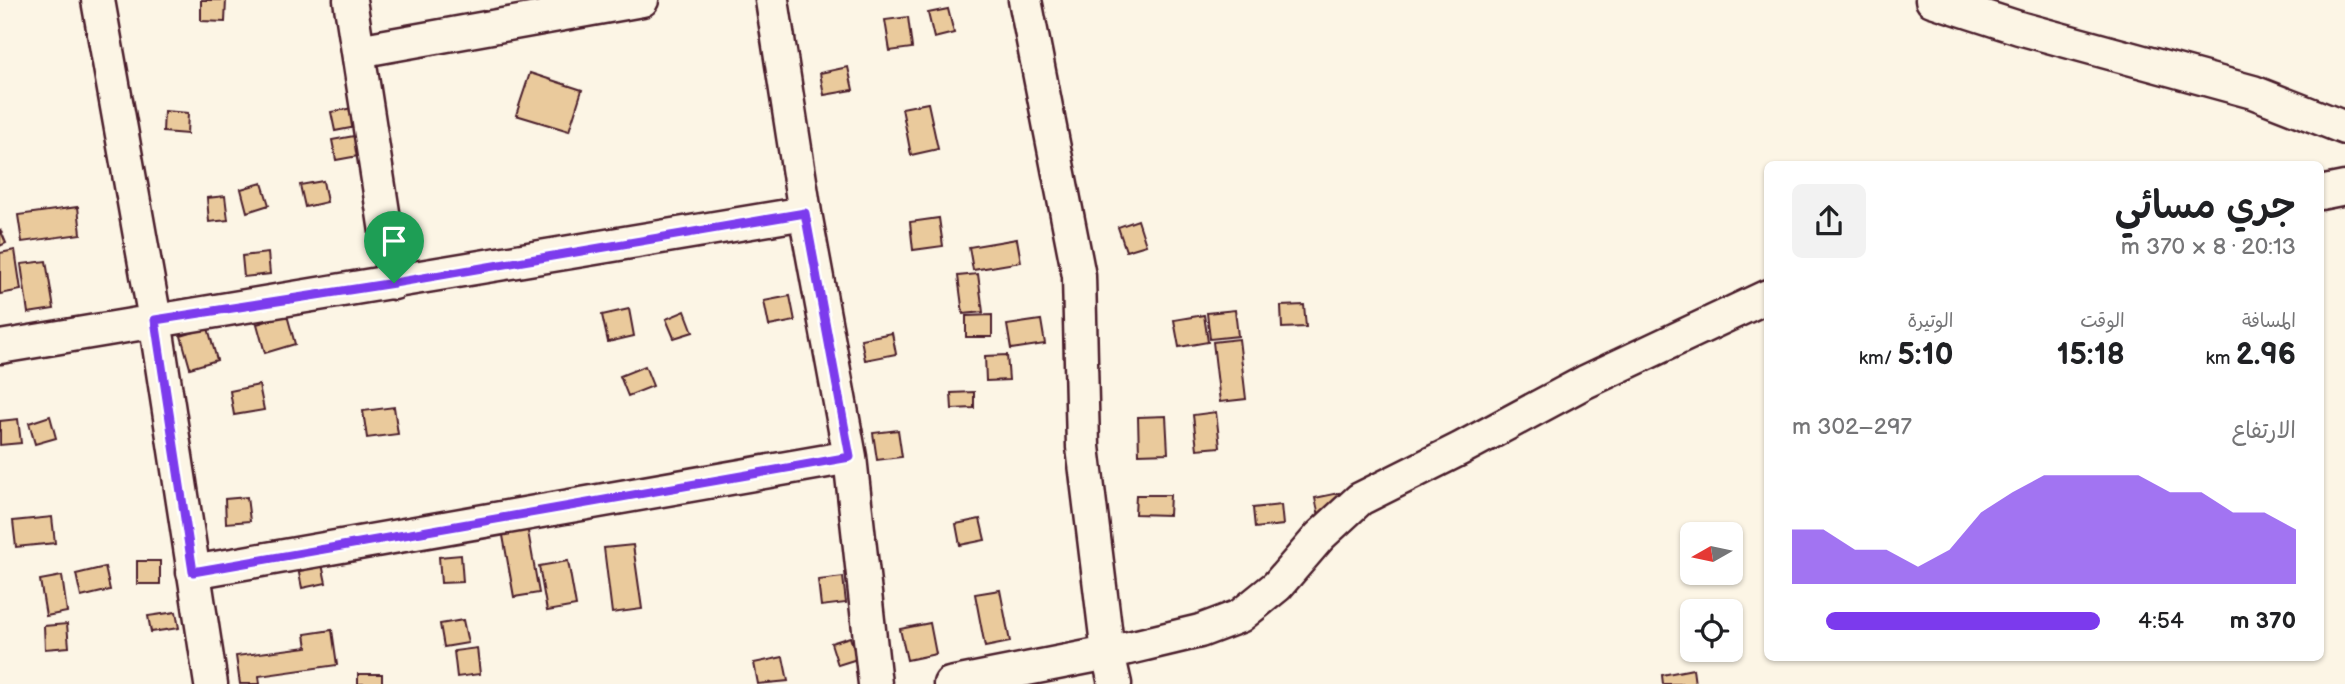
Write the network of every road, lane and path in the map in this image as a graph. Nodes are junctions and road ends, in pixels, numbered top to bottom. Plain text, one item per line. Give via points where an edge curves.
1 (97, 0) edge
2 (350, 0) edge
3 (642, 0) edge
4 (772, 0) edge
5 (1024, 0) edge
6 (1932, 0) edge
7 (358, 51) junction
8 (2345, 128) edge
9 (2345, 188) edge
10 (2324, 192) edge
11 (805, 213) junction
12 (394, 283) junction
13 (1764, 298) edge
14 (155, 320) junction
15 (0, 347) edge
16 (850, 457) junction
17 (193, 572) junction
18 (1108, 653) junction
19 (211, 684) edge
20 (875, 684) edge
21 (950, 684) edge
22 (1115, 684) edge

1 - 14 street
2 - 7 street
3 - 7 street
4 - 11 street
5 - 18 street via 1079,276 1083,447
6 - 8 street via 2253,92
7 - 12 street
9 - 10 street
11 - 12 street
11 - 16 street
12 - 14 street
13 - 18 street via 1584,382 1360,499 1277,586 1240,616 1200,631
14 - 15 street
14 - 17 street
16 - 17 street
16 - 20 street
17 - 19 street
18 - 21 street
18 - 22 street

